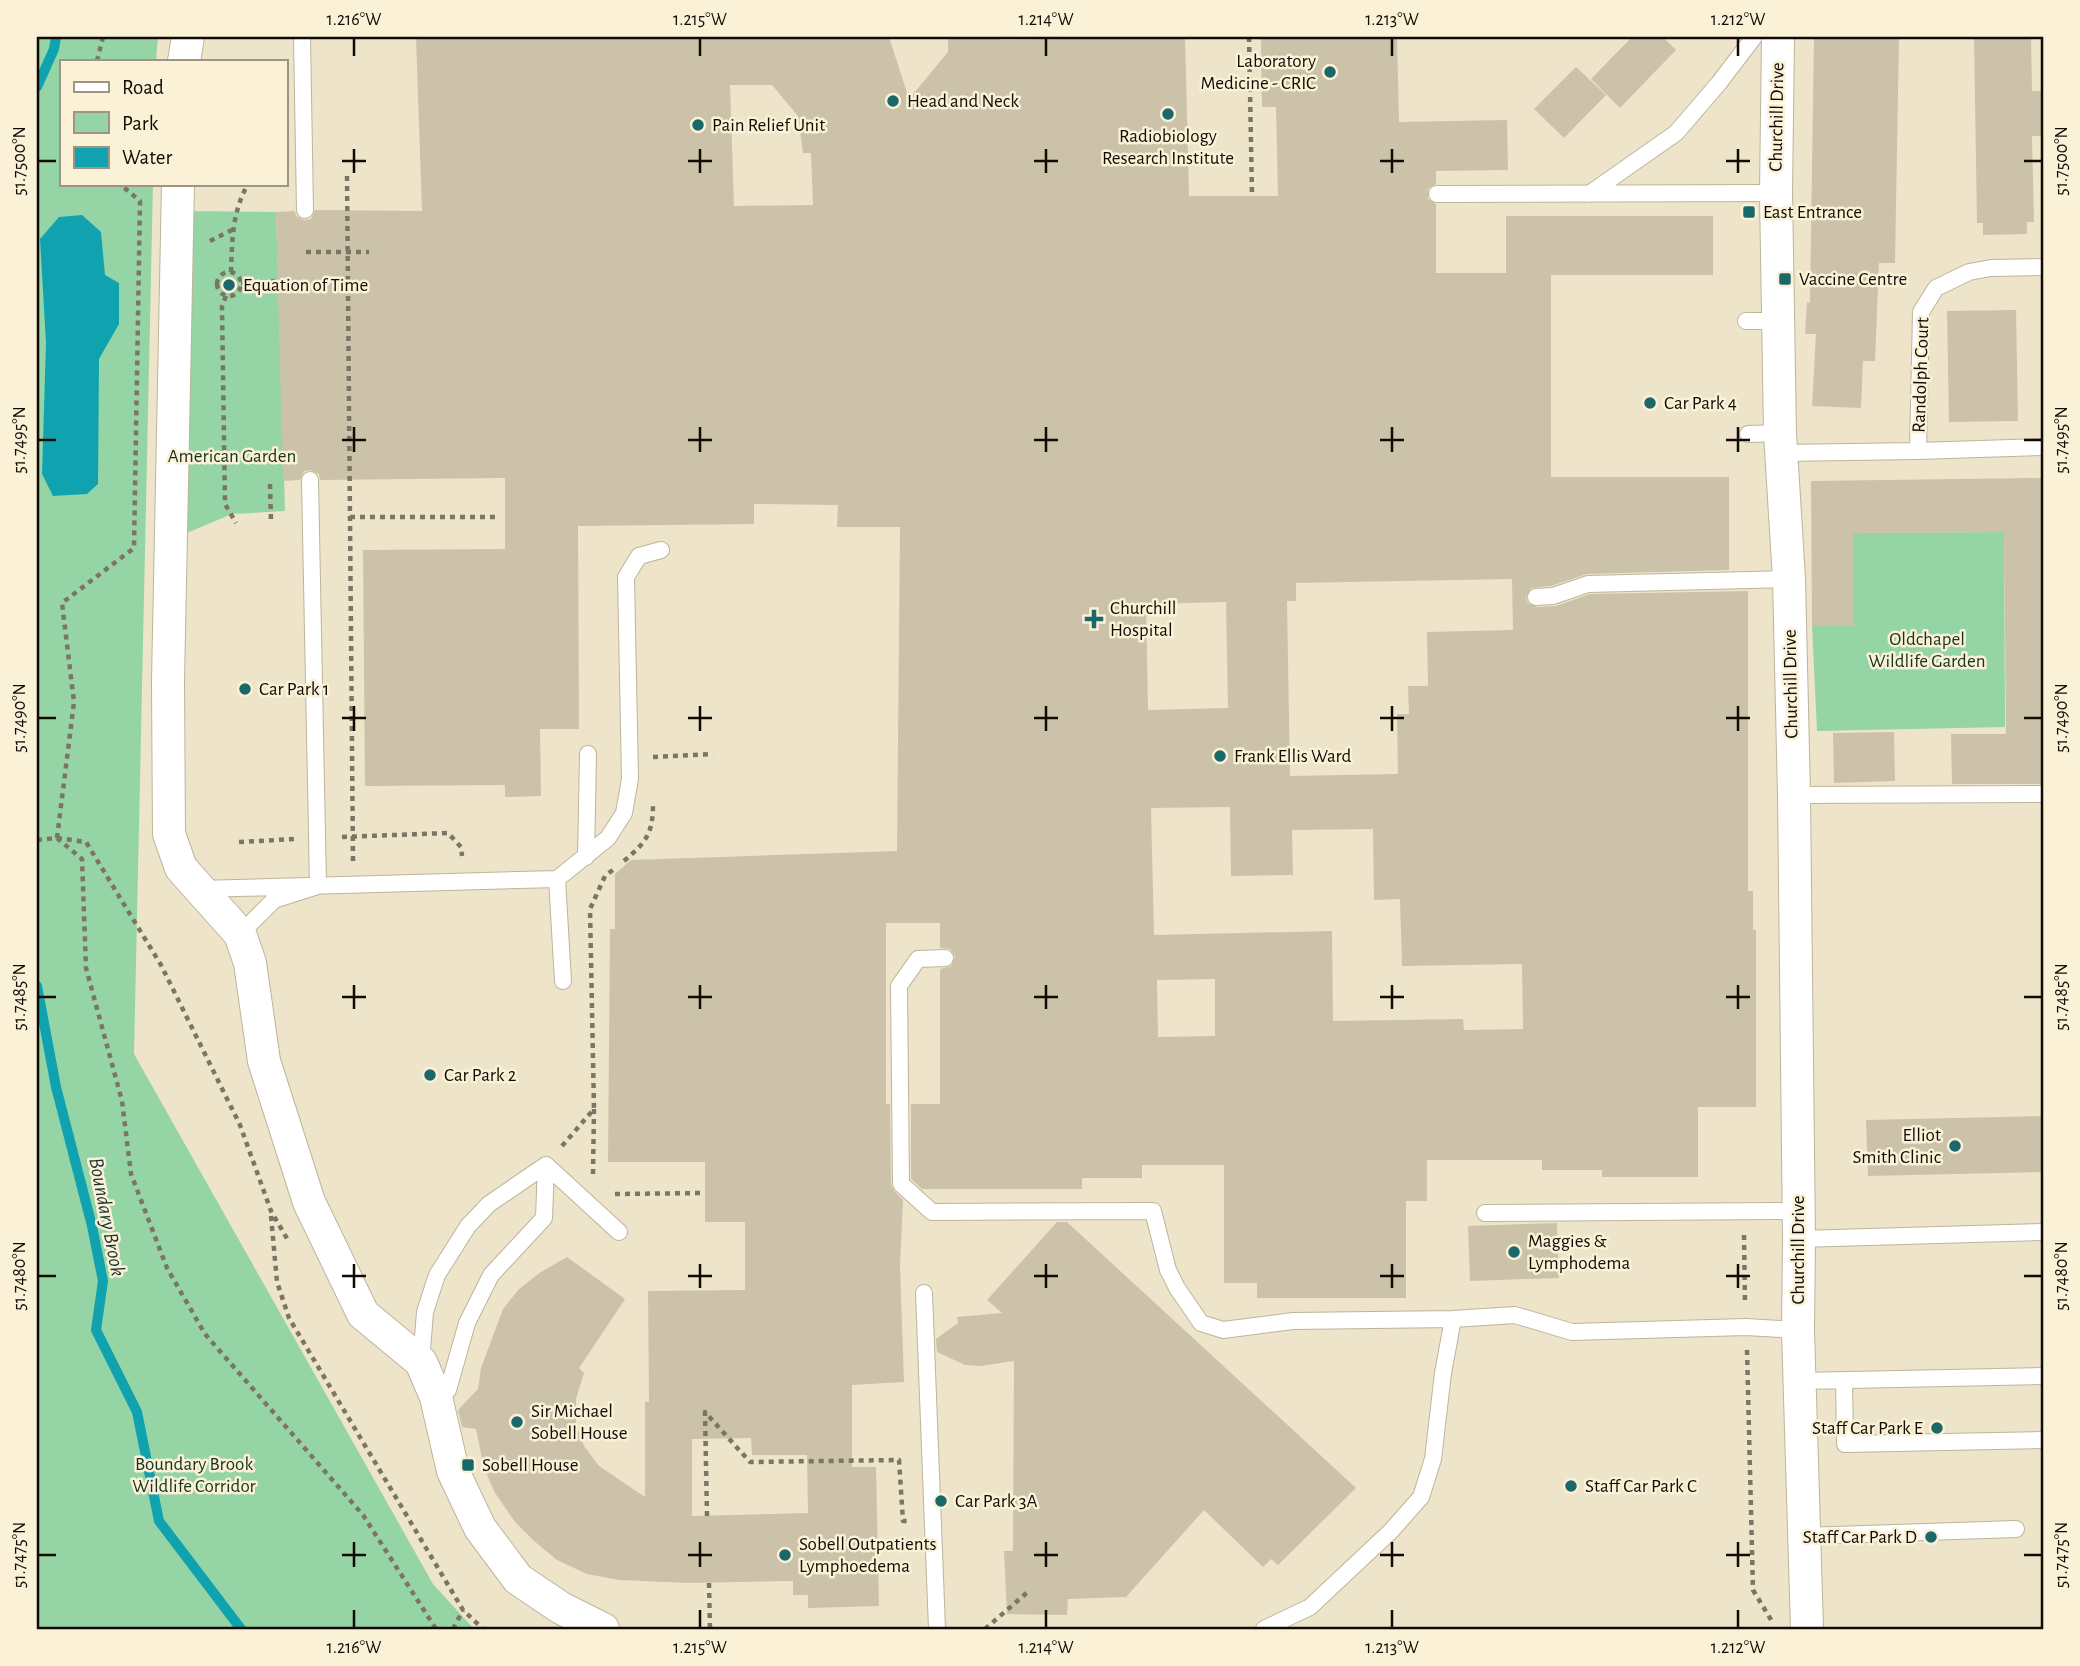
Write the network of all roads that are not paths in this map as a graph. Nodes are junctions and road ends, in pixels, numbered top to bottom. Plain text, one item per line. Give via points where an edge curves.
1 (188, 37) edge
2 (302, 37) edge
3 (1754, 37) edge
4 (1778, 37) edge
5 (184, 60) edge
6 (178, 186) edge
7 (1776, 193) junction
8 (1437, 194) dead end
9 (1589, 194) junction
10 (305, 210) dead end
11 (2043, 267) edge
12 (1746, 321) dead end
13 (1779, 321) junction
14 (1748, 434) dead end
15 (1781, 443) junction
16 (2043, 447) edge
17 (1918, 451) junction
18 (310, 480) dead end
19 (661, 551) dead end
20 (1789, 579) junction
21 (1536, 597) dead end
22 (588, 754) dead end
23 (2043, 794) edge
24 (1794, 795) junction
25 (586, 857) junction
26 (556, 879) junction
27 (318, 886) junction
28 (200, 889) junction
29 (240, 934) junction
30 (944, 958) dead end
31 (564, 981) dead end
32 (546, 1166) junction
33 (1485, 1213) dead end
34 (1799, 1225) junction
35 (618, 1232) dead end
36 (2043, 1232) edge
37 (924, 1293) dead end
38 (1453, 1319) junction
39 (1798, 1331) junction
40 (421, 1362) junction
41 (2043, 1376) edge
42 (1844, 1380) junction
43 (1799, 1381) junction
44 (436, 1397) junction
45 (2043, 1440) edge
46 (2016, 1529) dead end
47 (1804, 1536) junction
48 (603, 1629) edge
49 (937, 1629) edge
50 (1264, 1629) edge
51 (1807, 1629) edge

1 - 5 street
2 - 10 lane
3 - 9 lane via 1676,133
4 - 7 street, Churchill Drive
6 - 28 street via 169,834 181,868
7 - 9 lane
7 - 13 street, Churchill Drive
8 - 9 lane
11 - 17 lane, Randolph Court via 1969,272 1936,288 1921,312
12 - 13 lane
13 - 15 street, Churchill Drive
14 - 15 lane, Randolph Court
15 - 17 lane, Randolph Court
15 - 20 street, Churchill Drive
16 - 17 lane, Randolph Court
18 - 27 lane
19 - 25 lane via 639,555 626,577 630,779 624,813 608,838
20 - 21 lane via 1588,584
20 - 24 street, Churchill Drive
22 - 25 lane
23 - 24 lane
24 - 34 street, Churchill Drive
25 - 26 lane
26 - 27 lane
26 - 31 lane
27 - 28 lane
27 - 29 lane via 274,900
28 - 29 street
29 - 40 street via 250,962 264,1061 309,1202 363,1314
30 - 38 lane via 918,959 899,986 901,1184 932,1212 1153,1211 1177,1288 1201,1323 1223,1330 1293,1321
32 - 35 lane
32 - 40 lane via 489,1204 468,1226 437,1275 425,1312
32 - 44 lane via 544,1218 491,1275 467,1323 448,1390
33 - 34 lane via 1762,1211
34 - 36 lane
34 - 39 street, Churchill Drive
37 - 49 lane
38 - 39 lane via 1515,1315 1572,1332 1746,1327
38 - 50 lane via 1433,1459 1421,1497 1310,1607
39 - 43 street, Churchill Drive
40 - 44 street
41 - 42 lane
42 - 43 lane
42 - 45 lane via 1845,1444
43 - 47 street, Churchill Drive
44 - 48 street via 453,1471 480,1528 518,1579
46 - 47 lane
47 - 51 street, Churchill Drive

